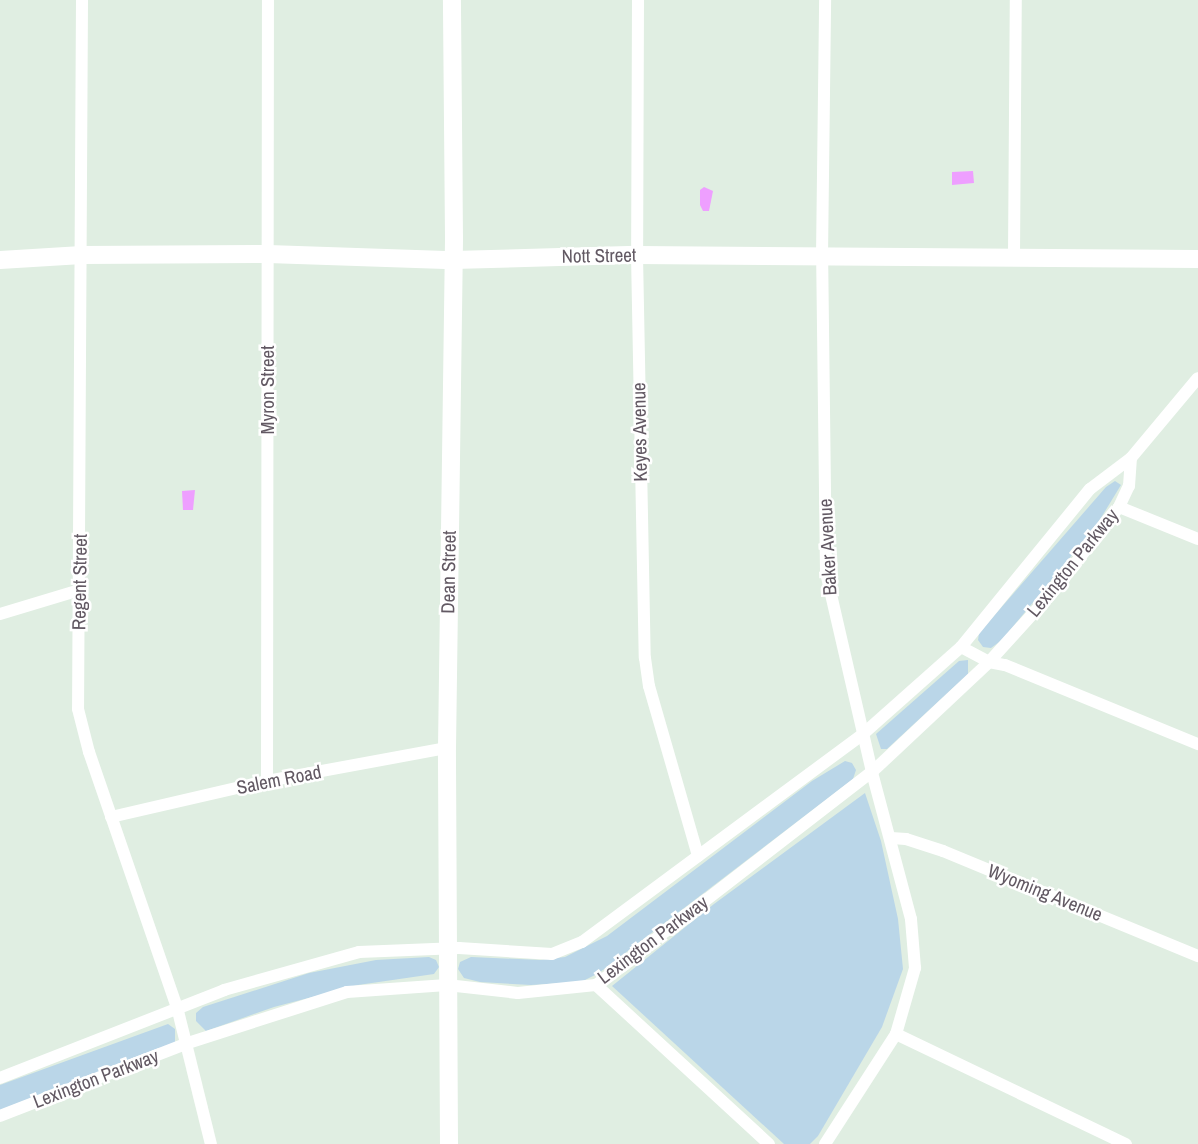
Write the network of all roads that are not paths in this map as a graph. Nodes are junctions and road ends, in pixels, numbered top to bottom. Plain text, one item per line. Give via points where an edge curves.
1 (82, 0) edge
2 (268, 0) edge
3 (452, 0) edge
4 (638, 0) edge
5 (825, 0) edge
6 (1016, 0) edge
7 (268, 254) junction
8 (82, 255) junction
9 (637, 255) junction
10 (822, 256) junction
11 (1014, 256) junction
12 (1198, 258) edge
13 (0, 260) edge
14 (453, 260) junction
15 (1198, 378) edge
16 (1130, 458) junction
17 (1119, 507) junction
18 (1198, 539) edge
19 (80, 590) junction
20 (0, 614) edge
21 (961, 647) junction
22 (989, 662) junction
23 (863, 734) junction
24 (1198, 744) edge
25 (447, 748) junction
26 (872, 772) junction
27 (267, 781) junction
28 (111, 817) junction
29 (891, 838) junction
30 (698, 856) junction
31 (447, 948) junction
32 (1198, 956) edge
33 (447, 985) junction
34 (596, 985) junction
35 (177, 1007) junction
36 (896, 1034) junction
37 (188, 1043) junction
38 (0, 1078) edge
39 (0, 1116) edge
40 (211, 1144) edge
41 (449, 1144) edge
42 (769, 1144) edge
43 (825, 1144) edge
44 (1126, 1144) edge

1 - 8 street, Regent Street
2 - 7 street, Myron Street
3 - 14 main road, Dean Street
4 - 9 street, Keyes Avenue
5 - 10 street, Baker Avenue
6 - 11 street
7 - 8 main road, Nott Street
7 - 14 main road, Nott Street
7 - 27 street, Myron Street
8 - 13 main road, Nott Street
8 - 19 street, Regent Street
9 - 10 main road, Nott Street
9 - 14 main road, Nott Street
9 - 30 street, Keyes Avenue via 645,658
10 - 11 main road, Nott Street
10 - 23 street, Baker Avenue via 826,573
11 - 12 main road, Nott Street
14 - 25 main road, Dean Street
15 - 16 street, Lexington Parkway
16 - 17 street, Lexington Parkway via 1129,486
16 - 21 street, Lexington Parkway via 1090,489
17 - 18 street
17 - 22 street, Lexington Parkway via 1057,587
19 - 20 street
19 - 28 street, Regent Street via 78,709
21 - 22 street
21 - 23 street, Lexington Parkway
22 - 24 street
22 - 26 street, Lexington Parkway
23 - 26 street, Baker Avenue
23 - 30 street, Lexington Parkway
25 - 27 street, Salem Road
25 - 31 main road, Dean Street
26 - 29 street, Baker Avenue
26 - 34 street, Lexington Parkway
27 - 28 street, Salem Road
28 - 35 street, Regent Street
29 - 32 street, Wyoming Avenue via 943,850
29 - 36 street, Baker Avenue via 911,919 915,968
30 - 31 street, Lexington Parkway via 607,926 552,954
31 - 33 main road, Dean Street
31 - 35 street, Lexington Parkway via 359,952
33 - 34 street, Lexington Parkway via 518,993
33 - 37 street, Lexington Parkway via 347,992
33 - 41 main road, Dean Street
34 - 42 street
35 - 37 street, Regent Street
35 - 38 street, Lexington Parkway
36 - 43 street, Baker Avenue
36 - 44 street
37 - 39 street, Lexington Parkway
37 - 40 street, Regent Street

